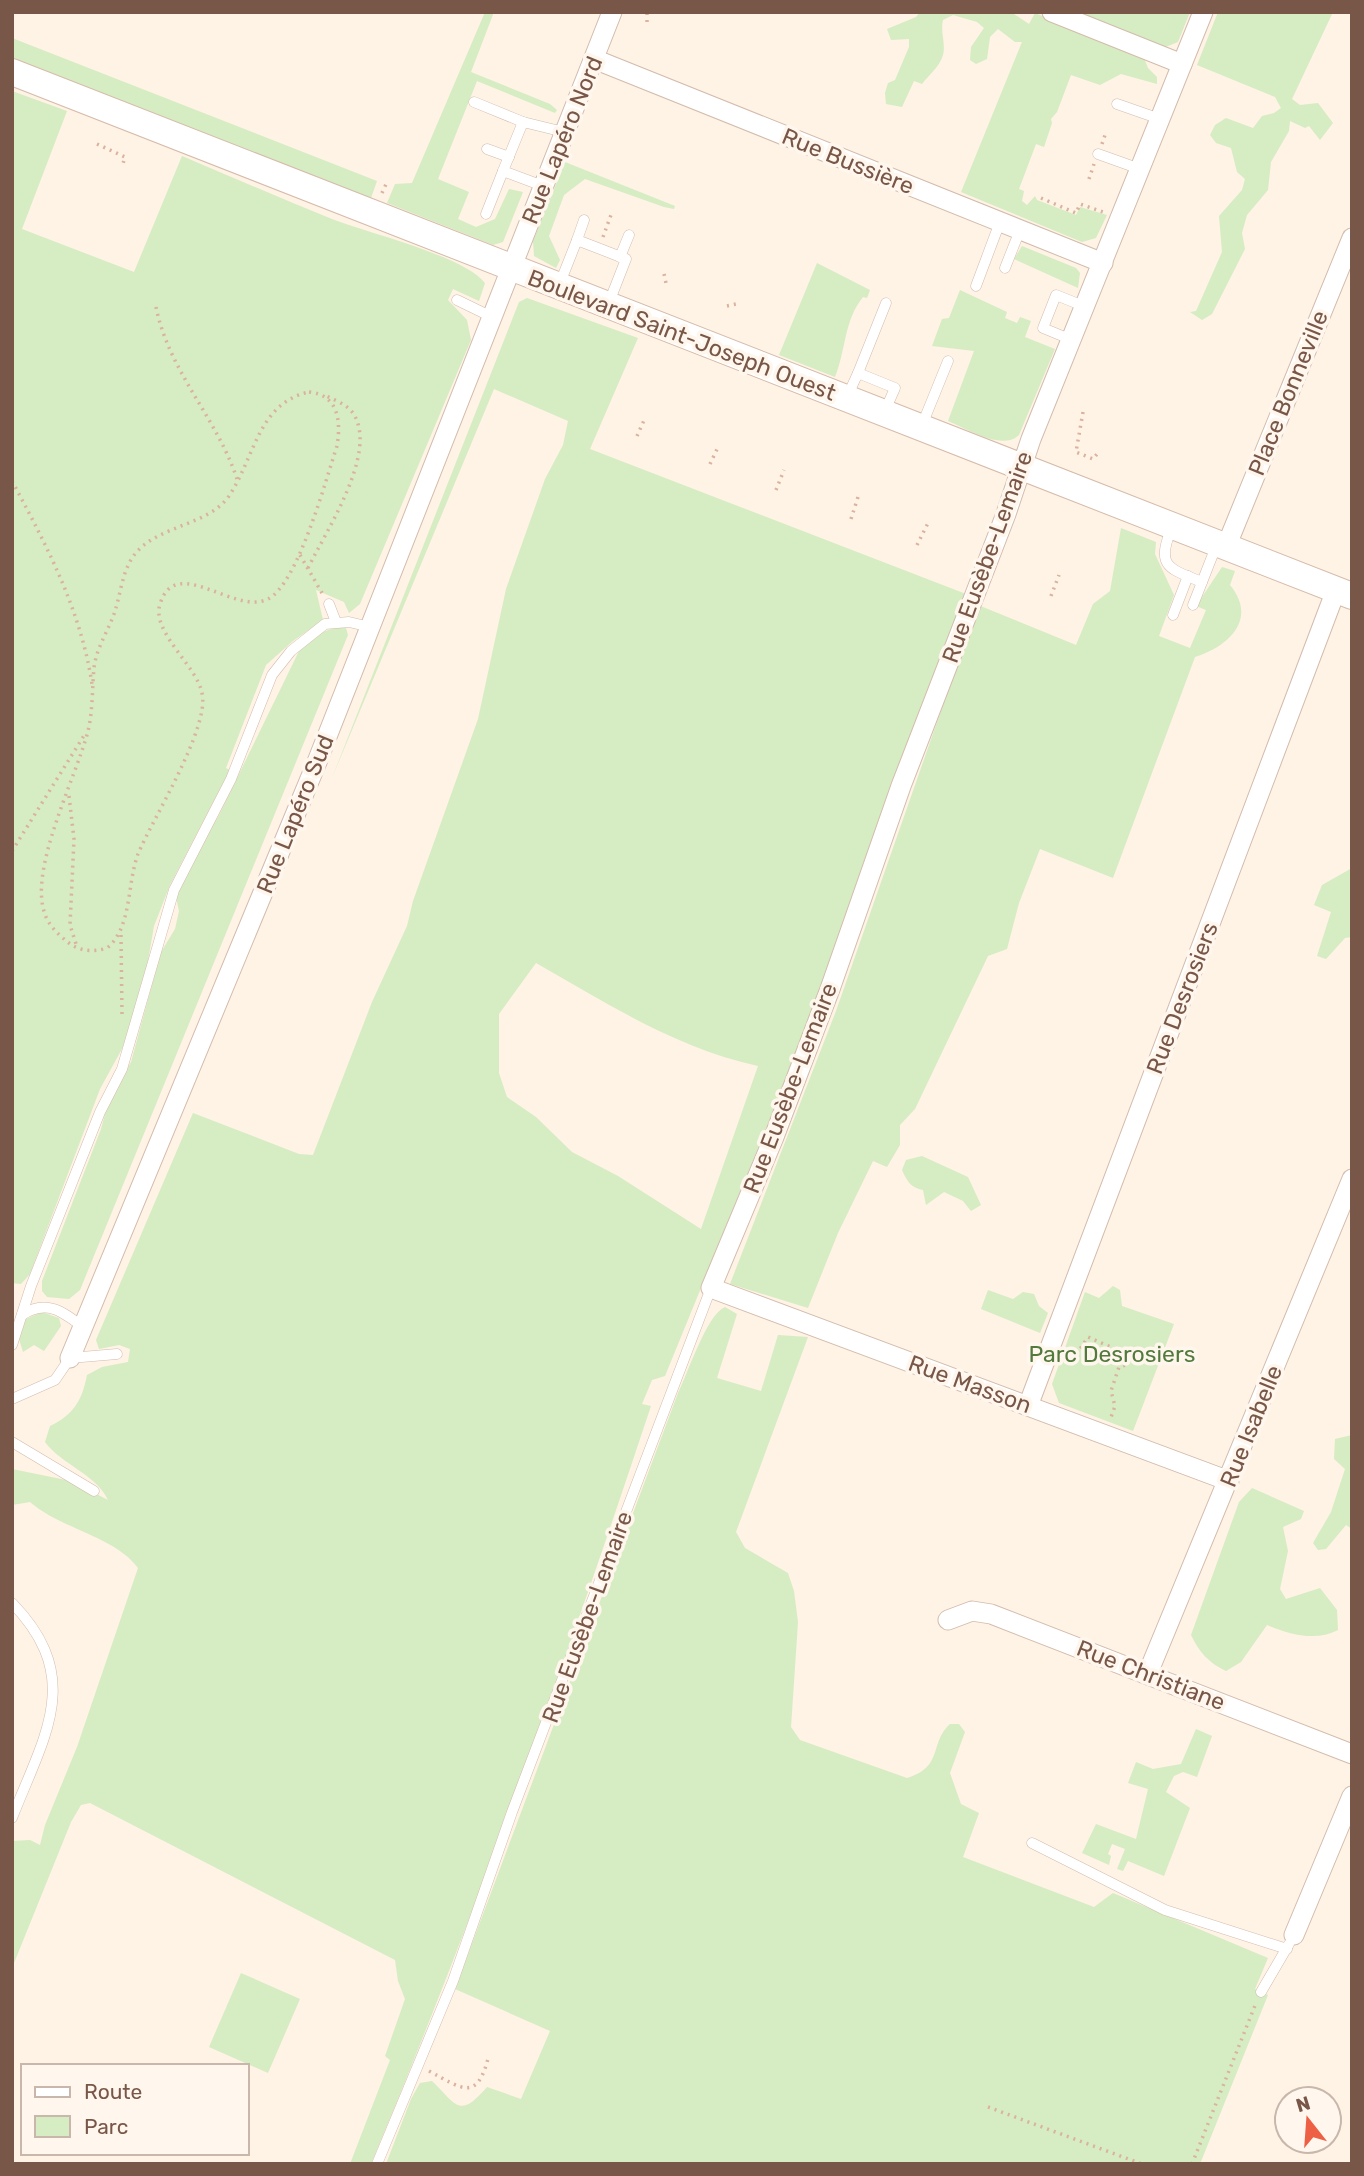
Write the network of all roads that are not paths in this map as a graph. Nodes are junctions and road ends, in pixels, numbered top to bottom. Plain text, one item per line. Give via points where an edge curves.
1 (612, 12) edge
2 (1052, 12) edge
3 (1203, 12) edge
4 (594, 59) junction
5 (1182, 64) junction
6 (12, 72) edge
7 (474, 102) dead end
8 (1117, 104) dead end
9 (1160, 119) junction
10 (523, 122) junction
11 (564, 132) junction
12 (487, 149) dead end
13 (1098, 154) dead end
14 (509, 157) junction
15 (1140, 169) junction
16 (503, 171) junction
17 (542, 186) junction
18 (486, 214) dead end
19 (584, 220) dead end
20 (1000, 222) junction
21 (1020, 230) junction
22 (629, 235) dead end
23 (1352, 238) edge
24 (577, 240) junction
25 (620, 257) junction
26 (1103, 263) junction
27 (512, 268) junction
28 (1005, 268) dead end
29 (559, 286) junction
30 (976, 286) dead end
31 (1043, 291) dead end
32 (1056, 295) junction
33 (457, 300) dead end
34 (886, 303) dead end
35 (608, 306) junction
36 (1086, 307) junction
37 (494, 318) junction
38 (1073, 341) junction
39 (948, 361) dead end
40 (858, 373) junction
41 (846, 399) junction
42 (884, 414) junction
43 (920, 428) junction
44 (1020, 467) junction
45 (1172, 527) junction
46 (1216, 544) junction
47 (1188, 576) junction
48 (1202, 583) junction
49 (1344, 593) edge
50 (329, 604) road end
51 (1193, 605) dead end
52 (1173, 615) dead end
53 (336, 622) junction
54 (370, 627) junction
55 (1352, 1179) edge
56 (711, 1288) junction
57 (22, 1315) junction
58 (83, 1327) junction
59 (12, 1345) edge
60 (117, 1354) dead end
61 (70, 1358) junction
62 (12, 1399) edge
63 (1028, 1406) junction
64 (12, 1442) edge
65 (1228, 1481) junction
66 (94, 1491) dead end
67 (12, 1603) edge
68 (948, 1620) dead end
69 (1148, 1673) junction
70 (1352, 1754) edge
71 (1352, 1796) edge
72 (12, 1817) edge
73 (1032, 1843) dead end
74 (1291, 1942) junction
75 (1261, 1992) road end
76 (377, 2164) edge

1 - 4 street, Rue Lapéro Nord
2 - 5 street
3 - 5 street, Rue Eusèbe-Lemaire
4 - 11 street, Rue Lapéro Nord
4 - 20 street, Rue Bussière
5 - 9 street, Rue Eusèbe-Lemaire
6 - 27 street, Boulevard Saint-Joseph Ouest
7 - 10 lane
8 - 9 lane
9 - 15 street, Rue Eusèbe-Lemaire
10 - 11 lane
10 - 14 lane
11 - 17 street, Rue Lapéro Nord
12 - 14 lane
13 - 15 lane
14 - 16 lane
15 - 26 street, Rue Eusèbe-Lemaire
16 - 17 lane
16 - 18 lane
17 - 27 street, Rue Lapéro Nord
19 - 24 lane
20 - 21 street, Rue Bussière
20 - 30 lane
21 - 26 street, Rue Bussière
21 - 28 lane
22 - 25 lane
23 - 46 street, Place Bonneville
24 - 25 lane
24 - 29 lane
25 - 35 lane via 626,259
26 - 36 street, Rue Eusèbe-Lemaire
27 - 29 street, Boulevard Saint-Joseph Ouest
27 - 37 street, Rue Lapéro Sud
29 - 35 street, Boulevard Saint-Joseph Ouest
31 - 32 lane
32 - 36 lane
32 - 38 lane via 1043,328
33 - 37 lane
34 - 40 lane
35 - 41 street, Boulevard Saint-Joseph Ouest
36 - 38 street, Rue Eusèbe-Lemaire
37 - 54 street, Rue Lapéro Sud
38 - 44 street, Rue Eusèbe-Lemaire
39 - 43 lane
40 - 41 lane
40 - 42 lane via 884,378 895,388
41 - 42 street, Boulevard Saint-Joseph Ouest
42 - 43 street, Boulevard Saint-Joseph Ouest
43 - 44 street, Boulevard Saint-Joseph Ouest
44 - 45 street, Boulevard Saint-Joseph Ouest
44 - 56 street, Rue Eusèbe-Lemaire via 774,1138
45 - 46 street, Boulevard Saint-Joseph Ouest
45 - 47 lane via 1163,555 1173,570
46 - 48 lane
46 - 49 street, Boulevard Saint-Joseph Ouest
47 - 48 lane
47 - 52 lane
48 - 51 lane
49 - 63 street, Rue Desrosiers
50 - 53 lane
53 - 54 lane
53 - 57 lane via 312,632 272,675 231,779 174,890 122,1069 100,1112
54 - 58 street, Rue Lapéro Sud
55 - 65 street, Rue Isabelle
56 - 63 street, Rue Masson
56 - 76 lane, Rue Eusèbe-Lemaire
57 - 58 lane via 39,1306 52,1306
57 - 59 lane
58 - 61 street, Rue Lapéro Sud
60 - 61 lane
61 - 62 lane via 55,1380
63 - 65 street, Rue Masson
64 - 66 lane
65 - 69 street, Rue Isabelle
67 - 72 lane via 48,1651 54,1681 50,1717
68 - 69 street, Rue Christiane via 964,1612 981,1611
69 - 70 street, Rue Christiane
71 - 74 street
73 - 74 lane via 1165,1910
74 - 75 lane

